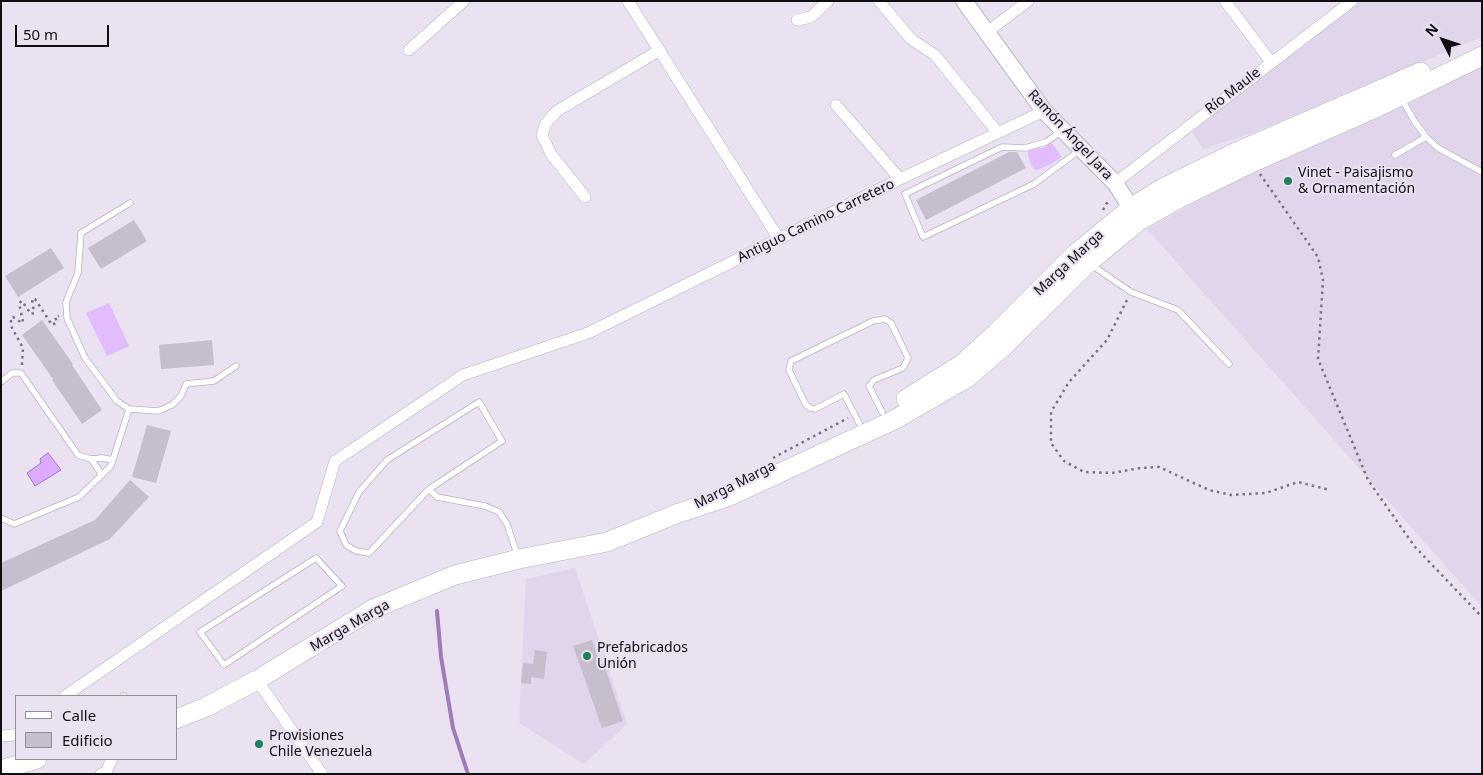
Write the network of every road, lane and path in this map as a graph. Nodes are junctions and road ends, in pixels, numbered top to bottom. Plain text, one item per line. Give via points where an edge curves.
1 (464, 1) edge
2 (628, 1) edge
3 (828, 1) edge
4 (879, 1) edge
5 (964, 1) edge
6 (1028, 1) edge
7 (1225, 1) edge
8 (1352, 1) edge
9 (796, 20) dead end
10 (986, 33) junction
11 (1482, 46) edge
12 (409, 50) dead end
13 (660, 50) junction
14 (1482, 56) edge
15 (1271, 62) junction
16 (1400, 96) junction
17 (836, 105) dead end
18 (1044, 111) junction
19 (1063, 131) junction
20 (998, 133) junction
21 (1426, 137) junction
22 (1082, 149) junction
23 (1395, 155) dead end
24 (1251, 163) junction
25 (1482, 172) edge
26 (900, 179) junction
27 (585, 197) dead end
28 (1126, 201) junction
29 (130, 203) dead end
30 (1101, 216) dead end
31 (779, 239) junction
32 (1088, 263) junction
33 (1131, 292) junction
34 (67, 312) junction
35 (1229, 364) dead end
36 (236, 366) dead end
37 (21, 373) junction
38 (1, 382) edge
39 (130, 409) junction
40 (882, 412) junction
41 (857, 419) junction
42 (91, 459) junction
43 (770, 459) dead end
44 (113, 460) junction
45 (102, 475) junction
46 (429, 489) junction
47 (1330, 490) dead end
48 (676, 514) junction
49 (1, 518) edge
50 (519, 559) junction
51 (342, 586) joint
52 (1482, 617) edge
53 (258, 680) junction
54 (66, 695) edge
55 (178, 718) edge
56 (15, 735) edge
57 (1, 736) edge
58 (112, 760) edge
59 (29, 761) edge
60 (1, 763) edge
61 (1, 770) edge
62 (101, 774) edge
63 (322, 774) edge

1 - 12 street
2 - 13 street
3 - 9 street via 811,17
4 - 20 street via 912,39 935,55
5 - 10 main road, Ramón Ángel Jara
6 - 10 street
7 - 15 street
8 - 15 street, Río Maule
10 - 18 main road, Ramón Ángel Jara
11 - 28 main road, Marga Marga via 1234,153 1160,189
13 - 27 street via 557,111 546,123 542,135 551,154
13 - 31 street
14 - 16 main road, Marga Marga
15 - 28 street, Río Maule
16 - 21 lane
16 - 24 main road, Marga Marga
17 - 26 street
18 - 19 main road, Ramón Ángel Jara
18 - 20 street, Antiguo Camino Carretero
19 - 22 main road, Ramón Ángel Jara
19 - 22 lane via 1046,142 1025,148 1002,147 905,194 923,237 1034,184
20 - 26 street, Antiguo Camino Carretero
21 - 23 lane
21 - 25 lane via 1438,148
22 - 28 main road, Ramón Ángel Jara
24 - 28 main road, Marga Marga via 1180,198
24 - 52 path via 1318,256 1323,280 1318,359 1368,480 1415,547
26 - 31 street, Antiguo Camino Carretero
28 - 30 path via 1106,204
28 - 32 main road, Marga Marga
28 - 40 main road, Marga Marga via 962,364
29 - 34 lane via 80,233 78,273 66,302
31 - 54 street, Antiguo Camino Carretero via 588,333 463,375 335,461 316,522
32 - 33 lane
32 - 48 main road, Marga Marga via 1004,347 967,378 848,442 730,496
33 - 35 lane via 1178,310
33 - 47 path via 1107,340 1069,382 1051,412 1051,442 1064,461 1084,472 1112,473 1159,467 1208,490 1231,495 1266,493 1298,482
34 - 37 path via 55,318 57,322 52,324 35,299 32,299 32,314 22,301 19,304 23,322 13,317 11,326 23,348
34 - 39 lane via 85,358 117,401
36 - 39 lane via 214,380 186,384 172,405 158,411
37 - 38 lane via 12,373
37 - 42 lane via 78,455
39 - 44 lane
40 - 41 main road, Marga Marga
40 - 41 lane via 869,386 874,380 903,368 908,358 886,319 873,321 791,361 789,370 806,405 815,409 844,394
41 - 43 path
41 - 48 main road, Marga Marga
42 - 44 lane
42 - 45 lane
44 - 45 lane
45 - 49 lane via 79,498 14,524
46 - 46 lane via 502,441 479,402 387,460 359,492 340,531 346,545 356,552 369,553
46 - 50 lane via 437,497 485,506 498,512 507,524
48 - 50 main road, Marga Marga via 608,542
50 - 53 main road, Marga Marga via 455,576 373,609
51 - 51 lane via 316,558 200,632 224,665
53 - 55 main road, Marga Marga
53 - 63 street
56 - 57 street
58 - 62 street via 106,772
59 - 60 main road
59 - 61 main road

